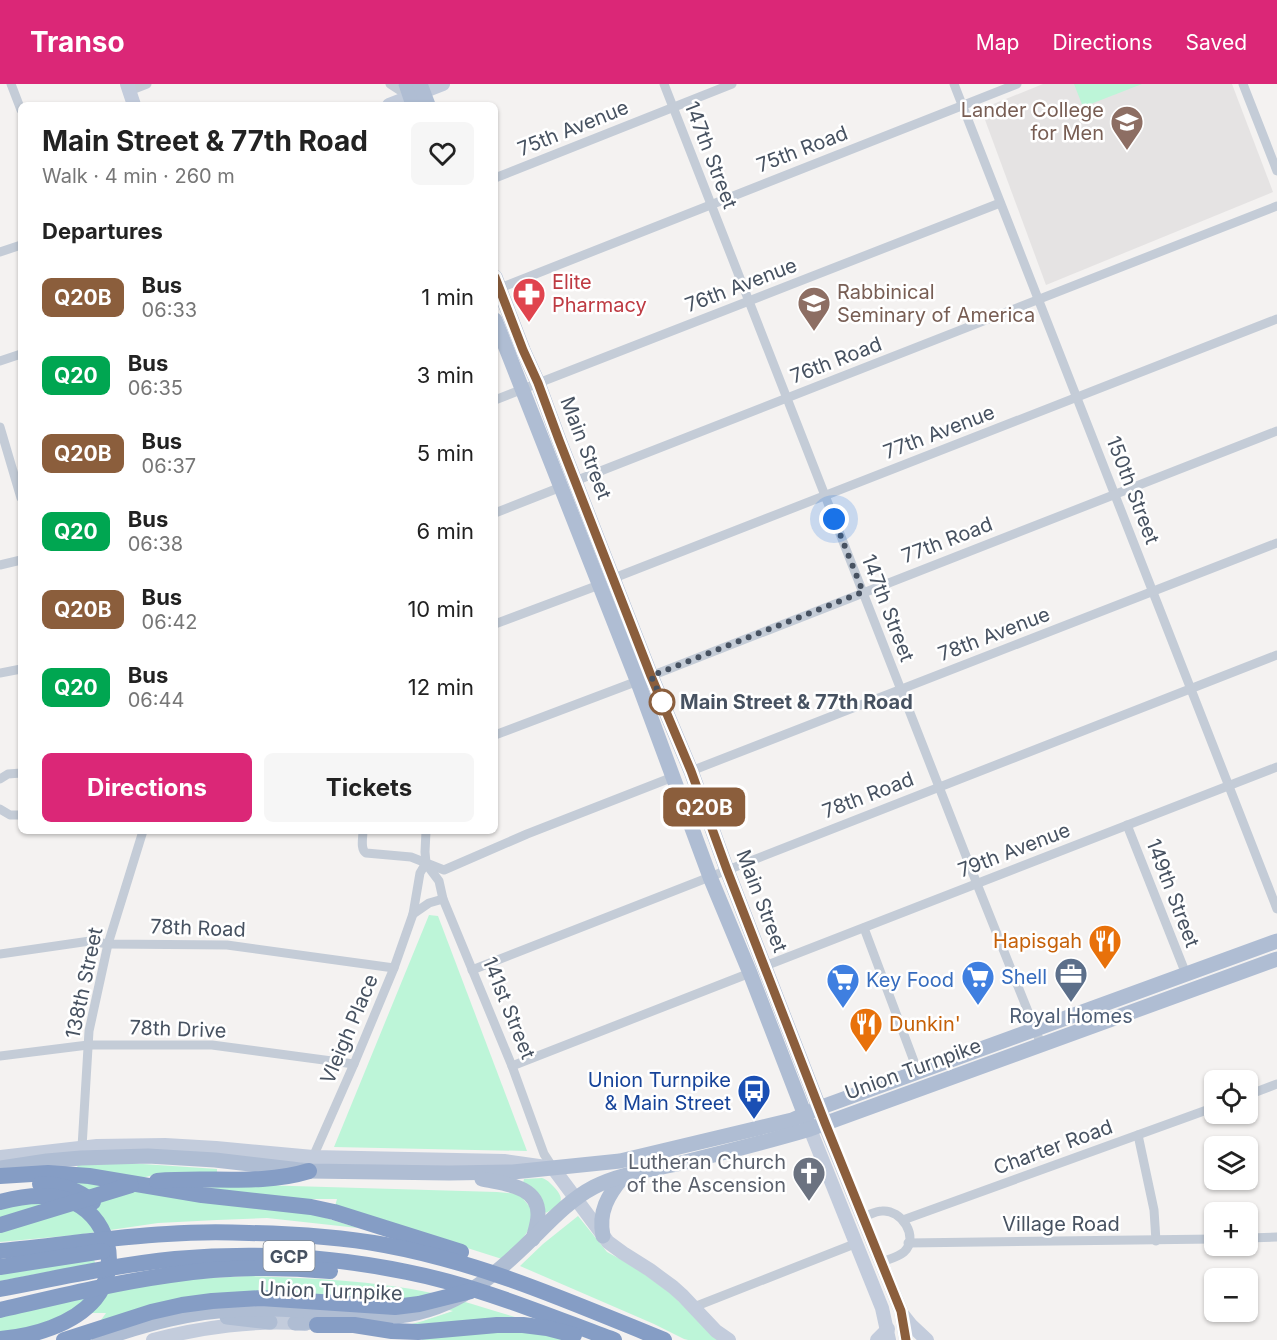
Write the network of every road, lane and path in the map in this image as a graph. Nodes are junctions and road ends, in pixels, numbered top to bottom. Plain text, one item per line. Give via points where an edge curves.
1 (11, 84) edge
2 (147, 84) edge
3 (390, 84) edge
4 (443, 84) edge
5 (664, 84) edge
6 (732, 84) edge
7 (954, 84) edge
8 (1017, 84) edge
9 (1243, 84) edge
10 (128, 88) edge
11 (417, 94) edge
12 (18, 102) edge
13 (397, 102) edge
14 (963, 106) junction
15 (673, 107) junction
16 (1277, 171) edge
17 (498, 177) edge
18 (1000, 203) junction
19 (711, 204) junction
20 (1277, 207) edge
21 (18, 246) edge
22 (0, 252) edge
23 (498, 282) edge
24 (498, 285) edge
25 (1039, 299) junction
26 (749, 301) junction
27 (1277, 319) edge
28 (498, 328) edge
29 (18, 355) edge
30 (0, 361) edge
31 (538, 383) junction
32 (523, 390) junction
33 (1077, 397) junction
34 (787, 398) junction
35 (498, 399) edge
36 (0, 427) edge
37 (1277, 431) edge
38 (16, 466) edge
39 (568, 484) junction
40 (1115, 494) junction
41 (825, 495) junction
42 (498, 512) edge
43 (1277, 543) edge
44 (18, 561) edge
45 (0, 565) edge
46 (614, 578) junction
47 (599, 585) junction
48 (1153, 591) junction
49 (863, 592) junction
50 (498, 623) edge
51 (1277, 654) edge
52 (18, 670) edge
53 (0, 673) edge
54 (644, 678) junction
55 (1191, 688) junction
56 (901, 690) junction
57 (498, 734) edge
58 (1277, 766) edge
59 (691, 771) junction
60 (18, 773) edge
61 (673, 777) junction
62 (0, 779) edge
63 (1229, 785) junction
64 (939, 787) junction
65 (0, 809) edge
66 (18, 815) edge
67 (1127, 825) junction
68 (142, 834) edge
69 (363, 834) edge
70 (426, 834) edge
71 (426, 863) junction
72 (727, 870) junction
73 (710, 877) junction
74 (977, 884) junction
75 (443, 899) junction
76 (1277, 909) edge
77 (413, 914) junction
78 (864, 928) junction
79 (1277, 941) edge
80 (108, 944) junction
81 (0, 954) edge
82 (1277, 959) edge
83 (765, 966) junction
84 (394, 968) junction
85 (472, 970) junction
86 (750, 973) junction
87 (1186, 974) junction
88 (1038, 1037) junction
89 (88, 1045) junction
90 (0, 1056) edge
91 (354, 1064) junction
92 (512, 1066) junction
93 (918, 1072) junction
94 (1277, 1084) edge
95 (1258, 1091) edge
96 (812, 1111) junction
97 (1204, 1111) edge
98 (817, 1126) junction
99 (1138, 1136) junction
100 (82, 1147) junction
101 (0, 1157) edge
102 (311, 1164) junction
103 (593, 1164) junction
104 (0, 1168) edge
105 (553, 1168) junction
106 (449, 1173) junction
107 (0, 1176) edge
108 (623, 1177) junction
109 (596, 1186) junction
110 (0, 1187) edge
111 (576, 1199) junction
112 (0, 1202) edge
113 (863, 1217) junction
114 (903, 1220) junction
115 (0, 1225) edge
116 (235, 1233) junction
117 (603, 1236) junction
118 (1277, 1237) edge
119 (1258, 1238) edge
120 (533, 1239) junction
121 (1204, 1239) edge
122 (1156, 1241) junction
123 (856, 1243) junction
124 (908, 1243) junction
125 (0, 1251) edge
126 (882, 1262) junction
127 (0, 1267) edge
128 (0, 1289) edge
129 (471, 1291) junction
130 (549, 1293) junction
131 (694, 1307) junction
132 (0, 1310) edge
133 (901, 1311) junction
134 (399, 1316) junction
135 (164, 1320) junction
136 (270, 1322) junction
137 (295, 1323) junction
138 (570, 1324) junction
139 (318, 1326) junction
140 (889, 1335) edge
141 (0, 1339) edge
142 (46, 1340) edge
143 (64, 1340) edge
144 (99, 1340) edge
145 (153, 1340) edge
146 (397, 1340) edge
147 (595, 1340) edge
148 (614, 1340) edge
149 (664, 1340) edge
150 (729, 1340) edge
151 (877, 1340) edge
152 (906, 1340) edge
153 (927, 1340) edge

1 - 12 street
2 - 10 street
3 - 11 street
4 - 11 main road
5 - 15 street, 147th Street
6 - 15 street, 75th Avenue
7 - 14 street, 150th Street
8 - 14 street, 75th Road
9 - 16 street
11 - 13 main road
14 - 18 street, 150th Street
14 - 19 street, 75th Road
15 - 17 street, 75th Avenue
15 - 19 street, 147th Street
18 - 25 street, 150th Street
18 - 26 street, 76th Avenue
19 - 23 street, 75th Road
19 - 26 street, 147th Street
20 - 25 street, 76th Road
21 - 22 street
24 - 31 main road, Main Street
25 - 33 street, 150th Street
25 - 34 street, 76th Road
26 - 31 street, 76th Avenue
26 - 34 street, 147th Street
27 - 33 street, 77th Avenue
28 - 32 main road, Main Street
29 - 30 street
31 - 32 street, 76th Avenue
31 - 39 main road, Main Street
32 - 35 street, 76th Avenue
32 - 39 main road, Main Street
33 - 40 street, 150th Street
33 - 41 street, 77th Avenue
34 - 39 street, 76th Road
34 - 41 street, 147th Street
36 - 38 street
37 - 40 street, 77th Road
39 - 42 street, 76th Road
39 - 46 main road, Main Street
39 - 47 main road, Main Street
40 - 48 street, 150th Street
40 - 49 street, 77th Road
41 - 46 street, 77th Avenue
41 - 49 street, 147th Street
43 - 48 street, 78th Avenue
44 - 45 street
46 - 54 main road, Main Street
47 - 50 street
47 - 54 main road, Main Street
48 - 55 street, 150th Street
48 - 56 street, 78th Avenue
49 - 54 street, 77th Road
49 - 56 street, 147th Street
51 - 55 street, 78th Road
52 - 53 street
54 - 57 street, 77th Road
54 - 59 main road, Main Street
54 - 61 main road, Main Street
55 - 63 street, 150th Street
55 - 64 street, 78th Road
56 - 59 street, 78th Avenue
56 - 64 street, 147th Street
58 - 63 street, 79th Avenue
59 - 72 main road, Main Street
60 - 62 street
61 - 71 street via 444,870
61 - 73 main road, Main Street
63 - 67 street, 79th Avenue
63 - 76 street, 150th Street
64 - 72 street, 78th Road
64 - 74 street, 147th Street
65 - 66 street via 10,816
67 - 74 street, 79th Avenue
67 - 87 street, 149th Street
68 - 80 street, 138th Street
69 - 71 street via 362,848 366,853 411,857
70 - 71 street, Vleigh Place
71 - 75 street, 141st Street via 439,881
71 - 77 street, Vleigh Place via 420,873
72 - 73 street, 78th Road
72 - 83 main road, Main Street
73 - 85 street, 78th Road
73 - 86 main road, Main Street
74 - 78 street, 79th Avenue
74 - 88 street, 147th Street
75 - 77 street
75 - 85 street, 141st Street
77 - 84 street, Vleigh Place
78 - 83 street, 79th Avenue
78 - 93 street
79 - 87 main road, Union Turnpike
80 - 81 street, 78th Road via 90,941
80 - 84 street, 78th Road via 227,945
80 - 89 street, 138th Street
82 - 88 main road, Union Turnpike via 1184,994
83 - 96 main road, Main Street
84 - 91 street, Vleigh Place
85 - 92 street, 141st Street
86 - 92 street
86 - 96 main road, Main Street
87 - 88 main road, Union Turnpike
88 - 93 main road, Union Turnpike
88 - 98 main road, Union Turnpike
89 - 90 street, 78th Drive
89 - 91 street, 78th Drive via 212,1045
89 - 100 street, 138th Street
91 - 102 street, Vleigh Place
92 - 105 street, 141st Street via 544,1154
93 - 96 main road, Union Turnpike
94 - 95 street
96 - 98 main road, Main Street
96 - 103 main road, Union Turnpike via 711,1140
97 - 99 street, Charter Road
98 - 108 main road, Union Turnpike via 770,1142
98 - 113 main road, Main Street
98 - 123 main road, Main Street
99 - 114 street, Charter Road
99 - 122 street via 1154,1210
100 - 101 main road, Union Turnpike
100 - 102 main road, Union Turnpike via 183,1145
102 - 104 main road, Union Turnpike via 148,1156 72,1159
102 - 105 main road, Union Turnpike via 504,1161
102 - 106 main road, Union Turnpike
102 - 115 highway via 296,1175 264,1179 145,1183
103 - 105 main road, Union Turnpike
103 - 109 main road
105 - 106 main road, Union Turnpike
105 - 111 main road
106 - 120 main road via 517,1186 527,1192 538,1211
107 - 130 highway via 48,1173 100,1178 334,1212 480,1258
108 - 109 main road, Union Turnpike
108 - 117 main road via 604,1203
109 - 111 main road, Union Turnpike
110 - 142 highway via 59,1185 98,1206 116,1235 120,1259 110,1297 99,1311 75,1328
111 - 117 main road
111 - 120 main road, Union Turnpike
112 - 141 highway via 32,1196 60,1198 82,1207 100,1226 109,1260 105,1282 80,1312 43,1330
113 - 114 street via 881,1210
113 - 126 main road, Main Street
114 - 124 street
116 - 125 highway, GCP via 150,1235
116 - 127 highway
116 - 130 highway, GCP via 307,1235 384,1245 467,1264
117 - 131 main road
118 - 119 street
120 - 129 main road, Union Turnpike
121 - 122 street, Village Road
122 - 124 street, Village Road
123 - 131 street
123 - 140 main road, Main Street
124 - 126 street via 902,1254
126 - 133 main road, Main Street
128 - 138 highway, GCP via 173,1259 290,1257 409,1272 485,1293
129 - 134 main road, Union Turnpike via 438,1308
129 - 143 highway via 419,1304 382,1307 278,1299 220,1300 151,1312
130 - 149 highway, GCP
131 - 150 main road
132 - 138 highway via 171,1275 294,1269 402,1280
133 - 152 main road, Main Street
133 - 153 main road
134 - 135 main road, Union Turnpike via 261,1308 212,1311
134 - 137 main road
135 - 136 main road via 234,1317
135 - 144 main road, Union Turnpike
136 - 137 main road, Union Turnpike
136 - 145 main road, Union Turnpike
137 - 139 main road, Union Turnpike
138 - 148 highway, GCP
139 - 146 main road, Union Turnpike
139 - 147 highway via 354,1325 418,1332 523,1325
140 - 151 main road

